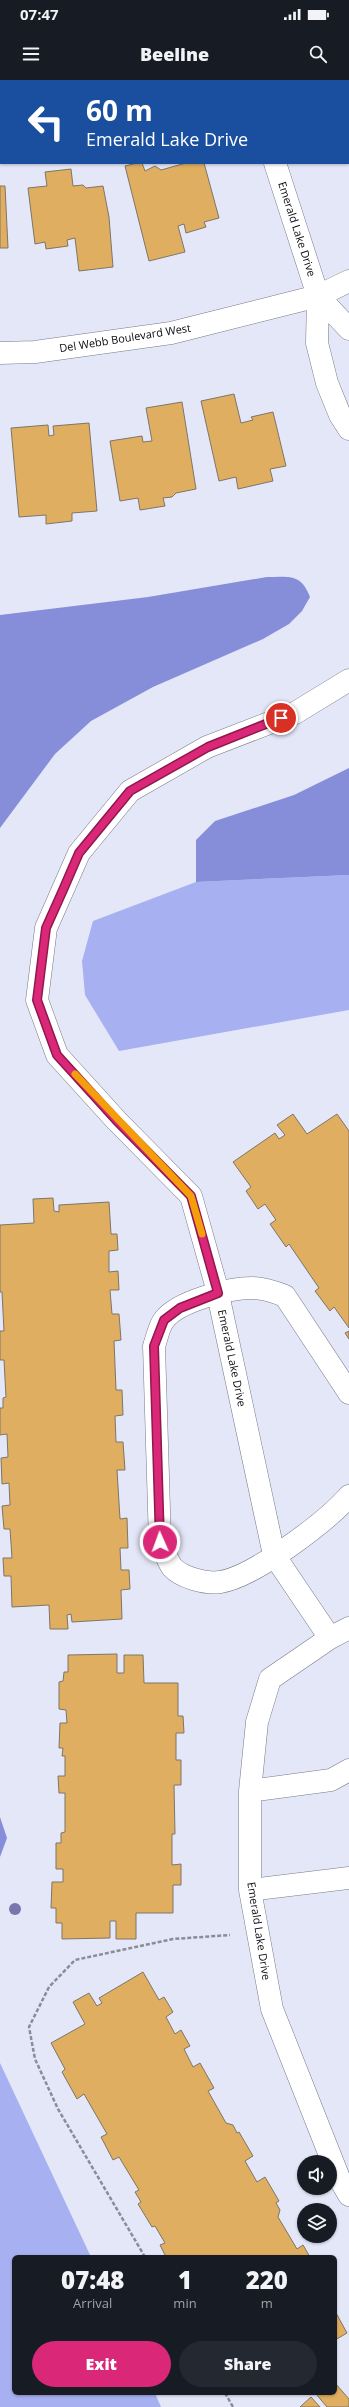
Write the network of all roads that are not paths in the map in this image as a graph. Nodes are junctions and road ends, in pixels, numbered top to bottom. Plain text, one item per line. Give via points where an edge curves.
1 (275, 164) edge
2 (349, 281) edge
3 (318, 296) junction
4 (349, 329) edge
5 (0, 353) edge
6 (349, 429) edge
7 (349, 680) edge
8 (218, 1293) junction
9 (349, 1393) edge
10 (349, 1496) edge
11 (274, 1555) junction
12 (340, 1633) edge
13 (349, 1770) edge
14 (250, 1791) junction
15 (349, 1878) edge
16 (250, 1890) junction
17 (349, 2195) edge

1 - 3 street, Emerald Lake Drive
2 - 3 street, Del Webb Boulevard West
3 - 4 street, Emerald Lake Drive
3 - 5 street, Del Webb Boulevard West via 171,333 35,352
3 - 6 street, Emerald Lake Drive via 317,343 327,383 340,415
7 - 8 street, Emerald Lake Drive via 295,713 208,747 130,791 79,853 46,928 37,1000 57,1055 116,1120 191,1196
8 - 9 street via 253,1288 285,1296
8 - 11 street, Emerald Lake Drive
8 - 11 street via 180,1308 164,1320 154,1346 160,1542 172,1567 192,1579 220,1582 249,1571
10 - 11 street via 338,1508
11 - 12 street, Emerald Lake Drive
12 - 14 street, Emerald Lake Drive via 270,1679 257,1722
13 - 14 street via 331,1780
14 - 16 street, Emerald Lake Drive
15 - 16 street
16 - 17 street, Emerald Lake Drive via 272,2009 339,2178

